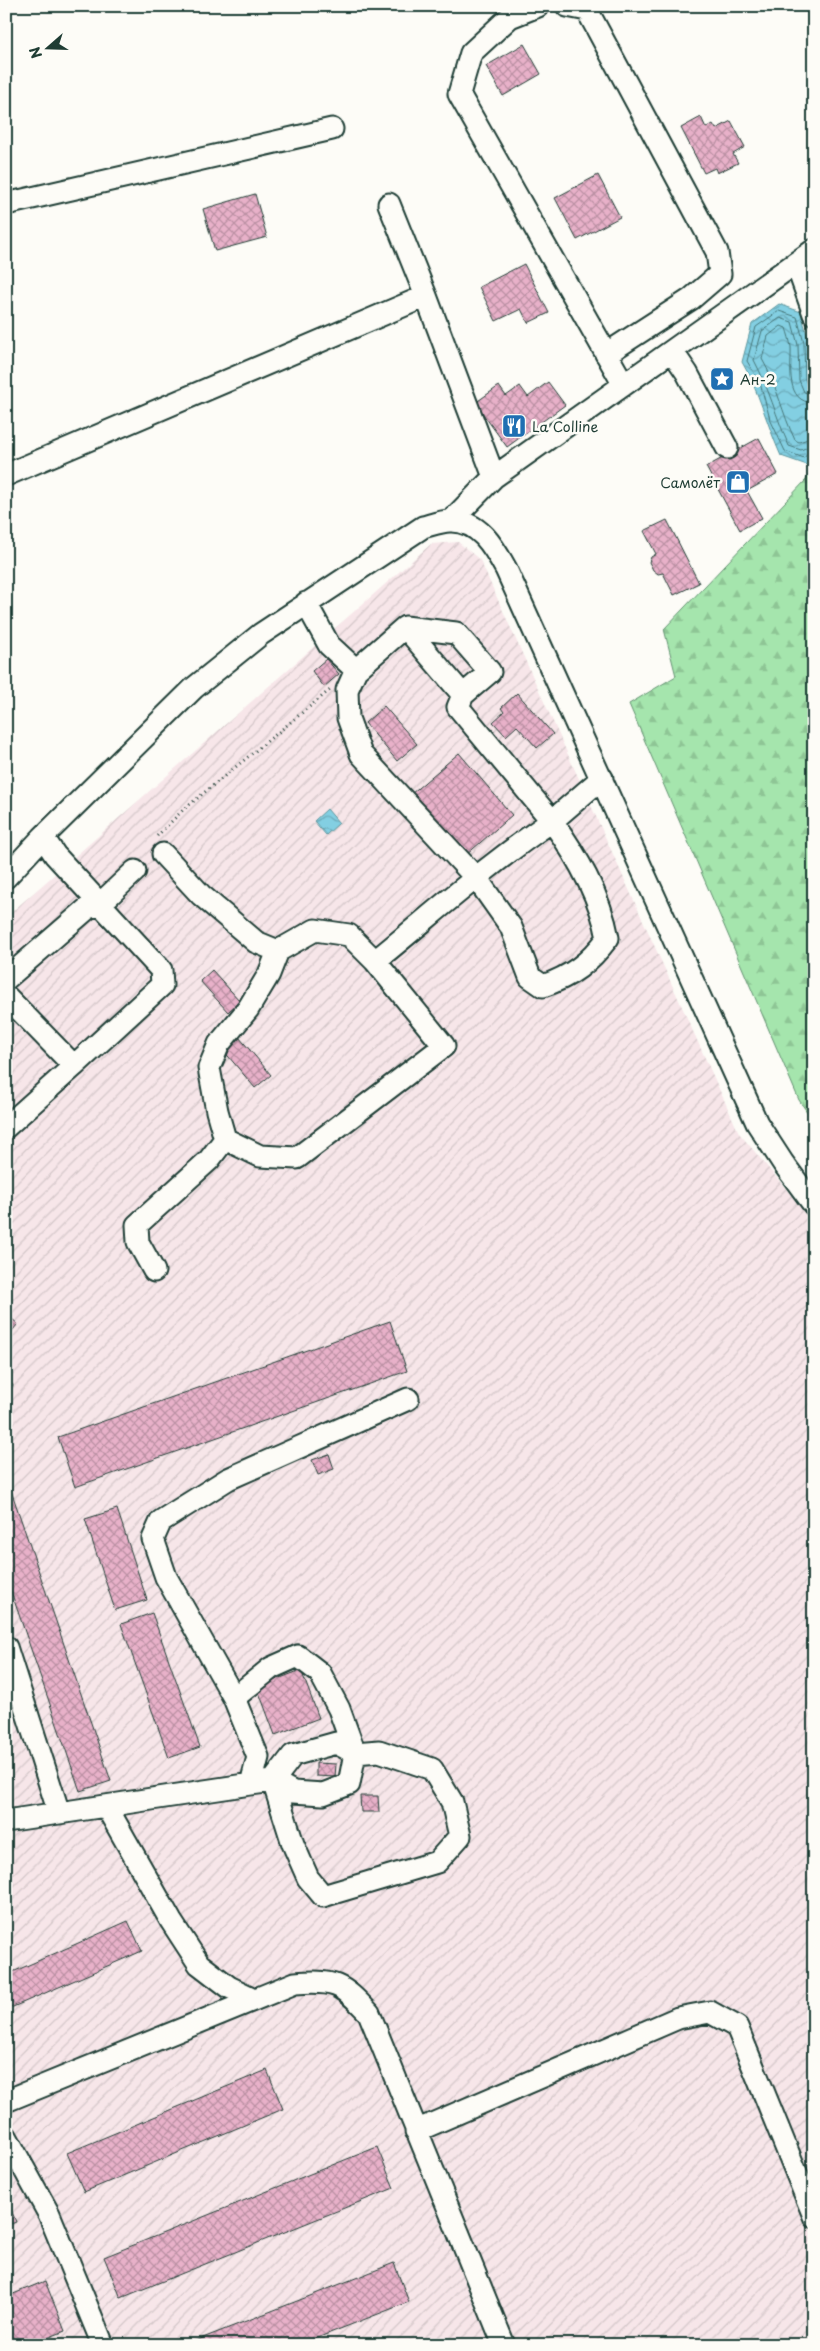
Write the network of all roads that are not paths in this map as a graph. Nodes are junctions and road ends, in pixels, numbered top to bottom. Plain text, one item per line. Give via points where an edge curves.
1 (538, 6) edge
2 (567, 6) edge
3 (332, 129) dead end
4 (6, 204) edge
5 (390, 204) dead end
6 (814, 250) edge
7 (796, 263) junction
8 (426, 296) junction
9 (814, 314) edge
10 (672, 351) junction
11 (606, 354) junction
12 (624, 385) junction
13 (728, 448) dead end
14 (6, 475) edge
15 (494, 477) junction
16 (451, 521) junction
17 (306, 603) junction
18 (405, 627) junction
19 (356, 670) junction
20 (463, 695) junction
21 (602, 778) junction
22 (552, 821) junction
23 (43, 837) junction
24 (160, 845) road end
25 (135, 871) dead end
26 (6, 877) edge
27 (477, 879) junction
28 (100, 904) junction
29 (278, 951) junction
30 (375, 961) junction
31 (6, 979) edge
32 (6, 996) edge
33 (74, 1066) junction
34 (6, 1127) edge
35 (226, 1139) junction
36 (814, 1205) edge
37 (154, 1271) dead end
38 (408, 1399) dead end
39 (6, 1646) edge
40 (234, 1698) junction
41 (355, 1753) junction
42 (274, 1781) junction
43 (252, 1784) junction
44 (106, 1806) junction
45 (59, 1813) junction
46 (6, 1821) edge
47 (254, 1999) junction
48 (6, 2101) edge
49 (416, 2131) junction
50 (6, 2136) edge
51 (814, 2216) edge
52 (103, 2345) edge
53 (504, 2345) edge

1 - 11 street via 510,17 471,53 459,94
2 - 11 street via 587,10 717,252 720,274 691,299
3 - 4 street
5 - 8 street
6 - 7 street
7 - 9 street
7 - 10 street
8 - 14 street
8 - 15 street
10 - 12 street
10 - 13 street
11 - 12 street
12 - 15 street
15 - 16 street
16 - 17 street via 423,526
16 - 21 street via 474,527 492,542
17 - 19 street via 329,645
17 - 23 street via 261,634 194,688
18 - 19 street
18 - 20 street
18 - 20 street via 456,633 473,652 490,672
19 - 27 street via 347,690 348,718 361,754
20 - 22 street via 458,707
21 - 22 street
21 - 36 street via 757,1123
22 - 27 street
22 - 27 street via 566,841 603,913 608,938 567,978 543,986 530,977 511,927
23 - 26 street
23 - 28 street via 55,855
24 - 29 street via 201,895 256,942
25 - 28 street
27 - 30 street
28 - 31 street via 88,908
28 - 33 street via 161,970 162,985
29 - 30 street via 315,930 349,935
29 - 35 street via 265,981 248,1009 219,1044 209,1068
30 - 35 street via 444,1046 297,1158 260,1156
32 - 33 street
33 - 34 street
35 - 37 street via 209,1160 137,1225 138,1242
38 - 40 street via 228,1479 161,1521 153,1540 166,1578
39 - 45 street
40 - 41 street via 270,1668 298,1656 320,1673 339,1709
40 - 43 street via 258,1757
41 - 42 street via 336,1743 293,1756
41 - 42 street via 349,1784 323,1794 293,1792
41 - 42 street via 379,1751 432,1769 452,1802 460,1836 438,1862 323,1896 304,1870
42 - 43 street
43 - 44 street
44 - 45 street
44 - 47 street via 199,1964 229,1987
45 - 46 street
47 - 48 street
47 - 49 street via 294,1983 321,1981 347,1989 369,2013
49 - 51 street via 678,2018 710,2012 737,2027
49 - 53 street
50 - 52 street via 48,2214

